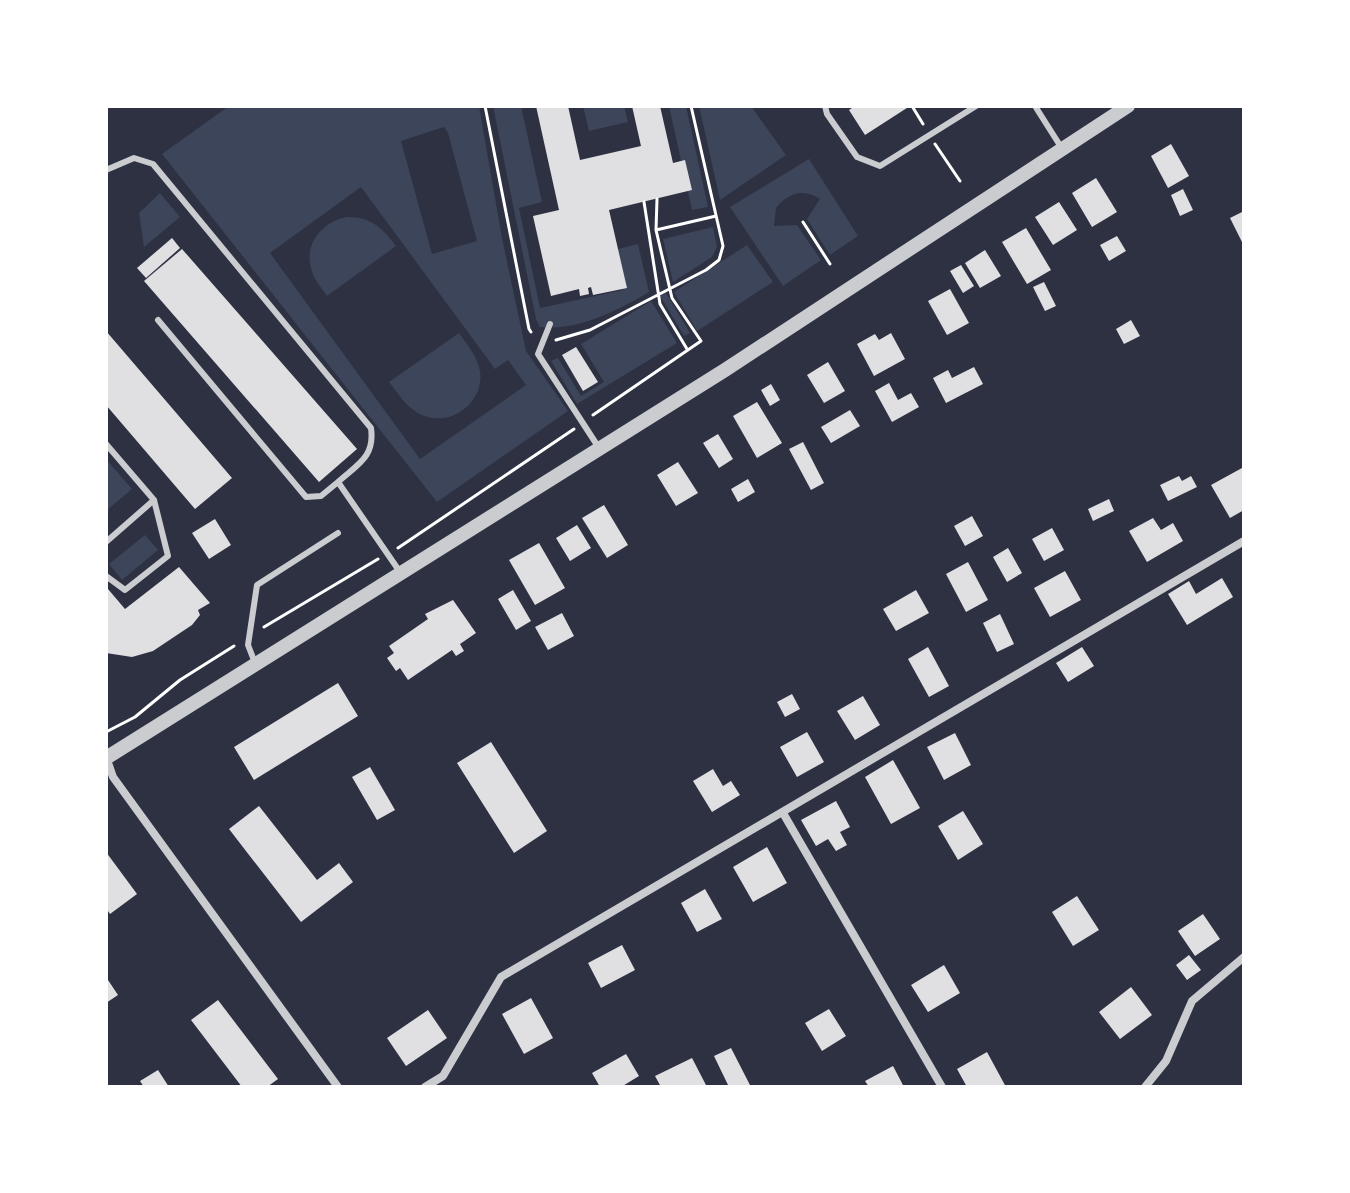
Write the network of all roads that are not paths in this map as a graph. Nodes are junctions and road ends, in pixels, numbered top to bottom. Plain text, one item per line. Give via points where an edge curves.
1 (825, 106) edge
2 (976, 106) edge
3 (1035, 106) edge
4 (1128, 106) edge
5 (1063, 150) junction
6 (106, 170) edge
7 (158, 320) dead end
8 (550, 324) dead end
9 (106, 444) edge
10 (599, 448) junction
11 (338, 482) junction
12 (154, 500) junction
13 (338, 533) dead end
14 (1244, 541) edge
15 (106, 542) edge
16 (400, 572) junction
17 (106, 576) edge
18 (255, 663) junction
19 (106, 757) edge
20 (783, 813) junction
21 (1244, 957) edge
22 (338, 1087) edge
23 (425, 1087) edge
24 (942, 1087) edge
25 (1145, 1087) edge

1 - 2 lane via 857,157 880,166
3 - 5 lane
4 - 5 street
5 - 10 street
6 - 11 lane via 134,158 153,164 371,428 367,456
7 - 11 lane via 306,497 321,496
8 - 10 lane via 538,354
9 - 12 lane
10 - 16 street
11 - 16 lane
12 - 15 lane
12 - 17 lane via 168,556 125,590
13 - 18 lane via 257,585 248,645
14 - 20 street
16 - 18 street
18 - 19 street
19 - 22 street via 113,777
20 - 23 street via 501,977 443,1076
20 - 24 street
21 - 25 street via 1192,1001 1166,1061

